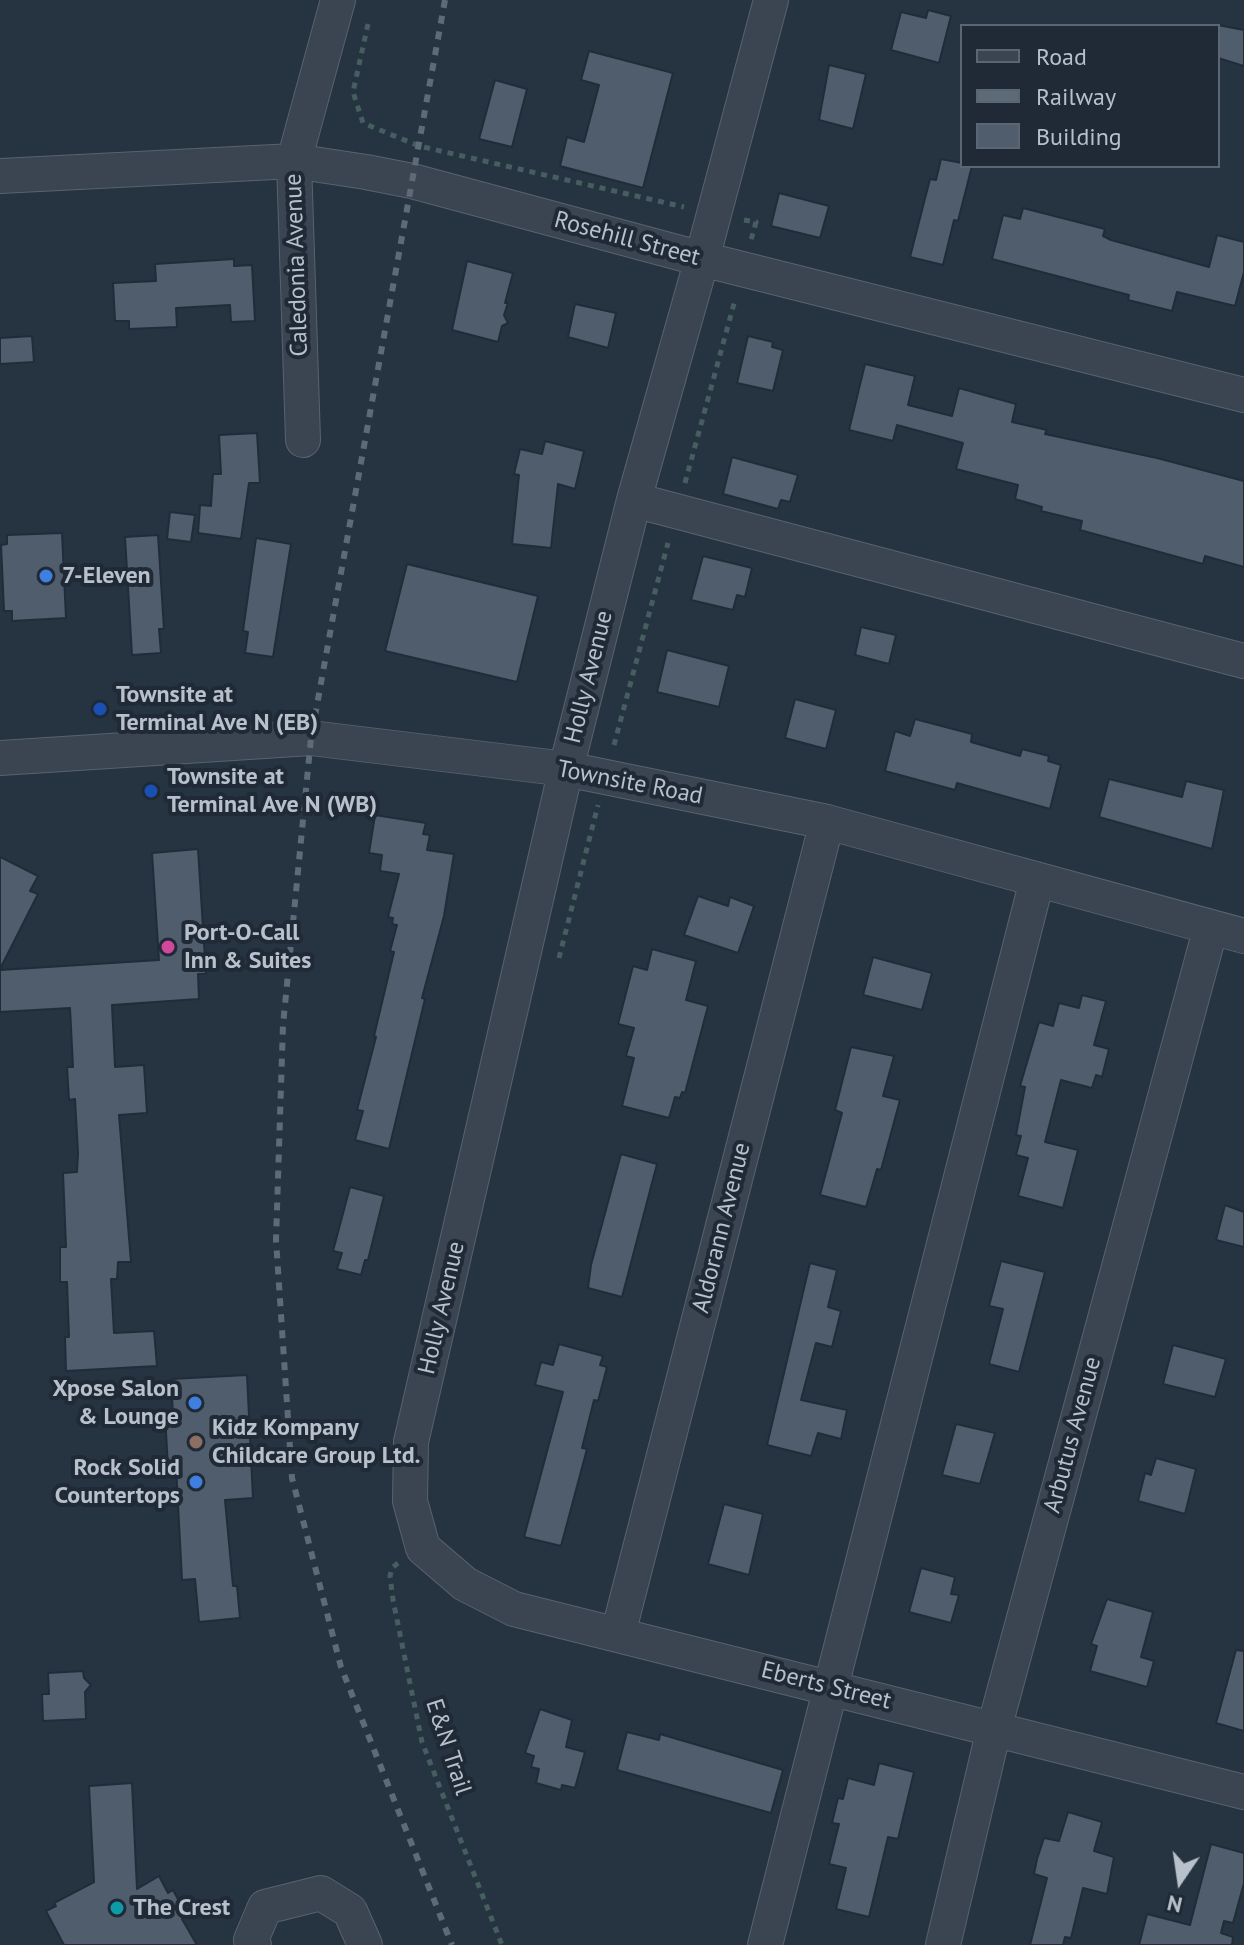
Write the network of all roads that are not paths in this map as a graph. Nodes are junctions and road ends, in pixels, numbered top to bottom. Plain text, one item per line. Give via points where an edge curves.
1 (338, 0) edge
2 (771, 0) edge
3 (294, 161) junction
4 (0, 176) edge
5 (702, 259) junction
6 (1244, 395) edge
7 (303, 440) dead end
8 (634, 500) junction
9 (1244, 661) edge
10 (0, 758) edge
11 (566, 769) junction
12 (827, 822) junction
13 (1037, 880) junction
14 (1211, 927) junction
15 (1244, 936) edge
16 (414, 1553) joint
17 (618, 1634) junction
18 (832, 1688) junction
19 (994, 1729) junction
20 (1244, 1792) edge
21 (254, 1945) edge
22 (365, 1945) edge
23 (765, 1945) edge
24 (943, 1945) edge

1 - 3 street, Caledonia Avenue
2 - 5 street, Holly Avenue
3 - 4 street, Rosehill Street
3 - 5 street, Rosehill Street via 412,181
3 - 7 street, Caledonia Avenue
5 - 6 street, Rosehill Street
5 - 8 street, Holly Avenue
8 - 9 street
8 - 11 street, Holly Avenue
10 - 11 street, Townsite Road via 311,738
11 - 12 street, Townsite Road
11 - 16 street, Holly Avenue via 411,1442
12 - 13 street, Townsite Road
12 - 17 street, Aldorann Avenue
13 - 14 street, Townsite Road
13 - 18 street
14 - 15 street, Townsite Road
14 - 19 street, Arbutus Avenue
16 - 17 street, Eberts Street via 514,1609
17 - 18 street, Eberts Street
18 - 19 street, Eberts Street
18 - 23 street
19 - 20 street, Eberts Street
19 - 24 street, Arbutus Avenue
21 - 22 street via 251,1940 265,1907 321,1893 350,1911

